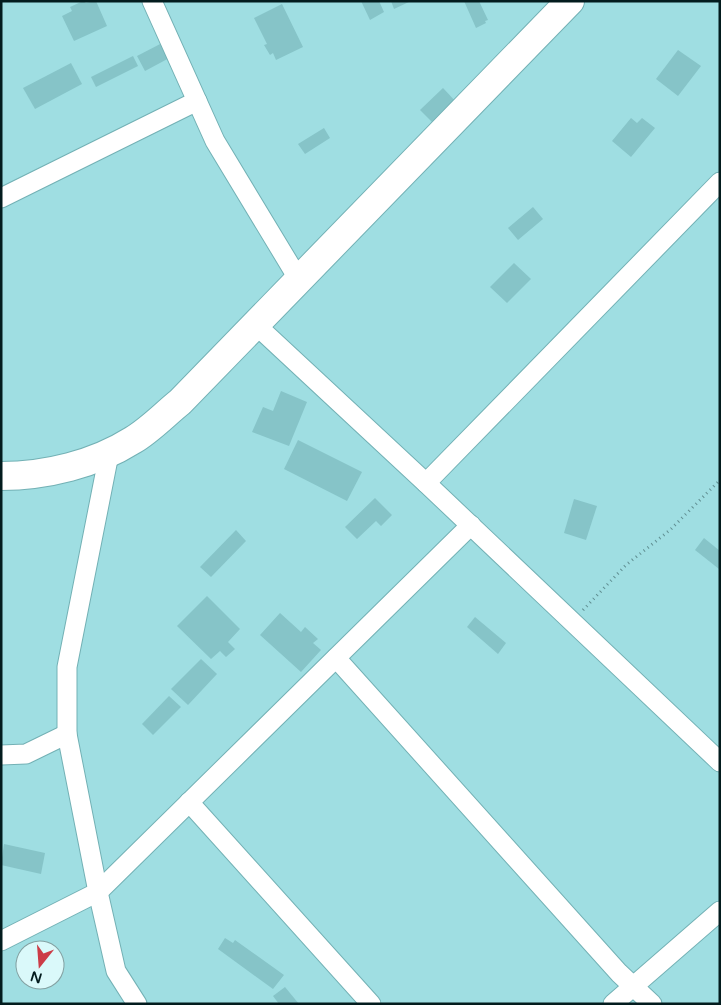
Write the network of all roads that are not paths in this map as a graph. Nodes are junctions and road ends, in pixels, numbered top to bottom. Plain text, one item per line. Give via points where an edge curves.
1 (152, 1) edge
2 (570, 1) edge
3 (197, 101) junction
4 (720, 182) edge
5 (1, 198) edge
6 (299, 280) junction
7 (255, 324) junction
8 (109, 454) junction
9 (1, 476) edge
10 (426, 482) junction
11 (471, 525) junction
12 (336, 658) junction
13 (68, 734) junction
14 (1, 755) edge
15 (720, 762) edge
16 (189, 802) junction
17 (98, 892) junction
18 (720, 911) edge
19 (1, 941) edge
20 (633, 986) junction
21 (137, 1004) edge
22 (372, 1004) edge
23 (613, 1004) edge
24 (652, 1004) edge

1 - 3 street
2 - 6 street
3 - 5 street
3 - 6 street via 215,141
4 - 10 street
6 - 7 street
7 - 8 street via 180,402 134,440
7 - 10 street
8 - 9 street via 54,471
8 - 13 street via 66,668
10 - 11 street
11 - 12 street
11 - 15 street
12 - 16 street
12 - 20 street
13 - 14 street via 26,754
13 - 17 street
16 - 17 street
16 - 22 street
17 - 19 street
17 - 21 street via 116,971
18 - 20 street
20 - 23 street
20 - 24 street

